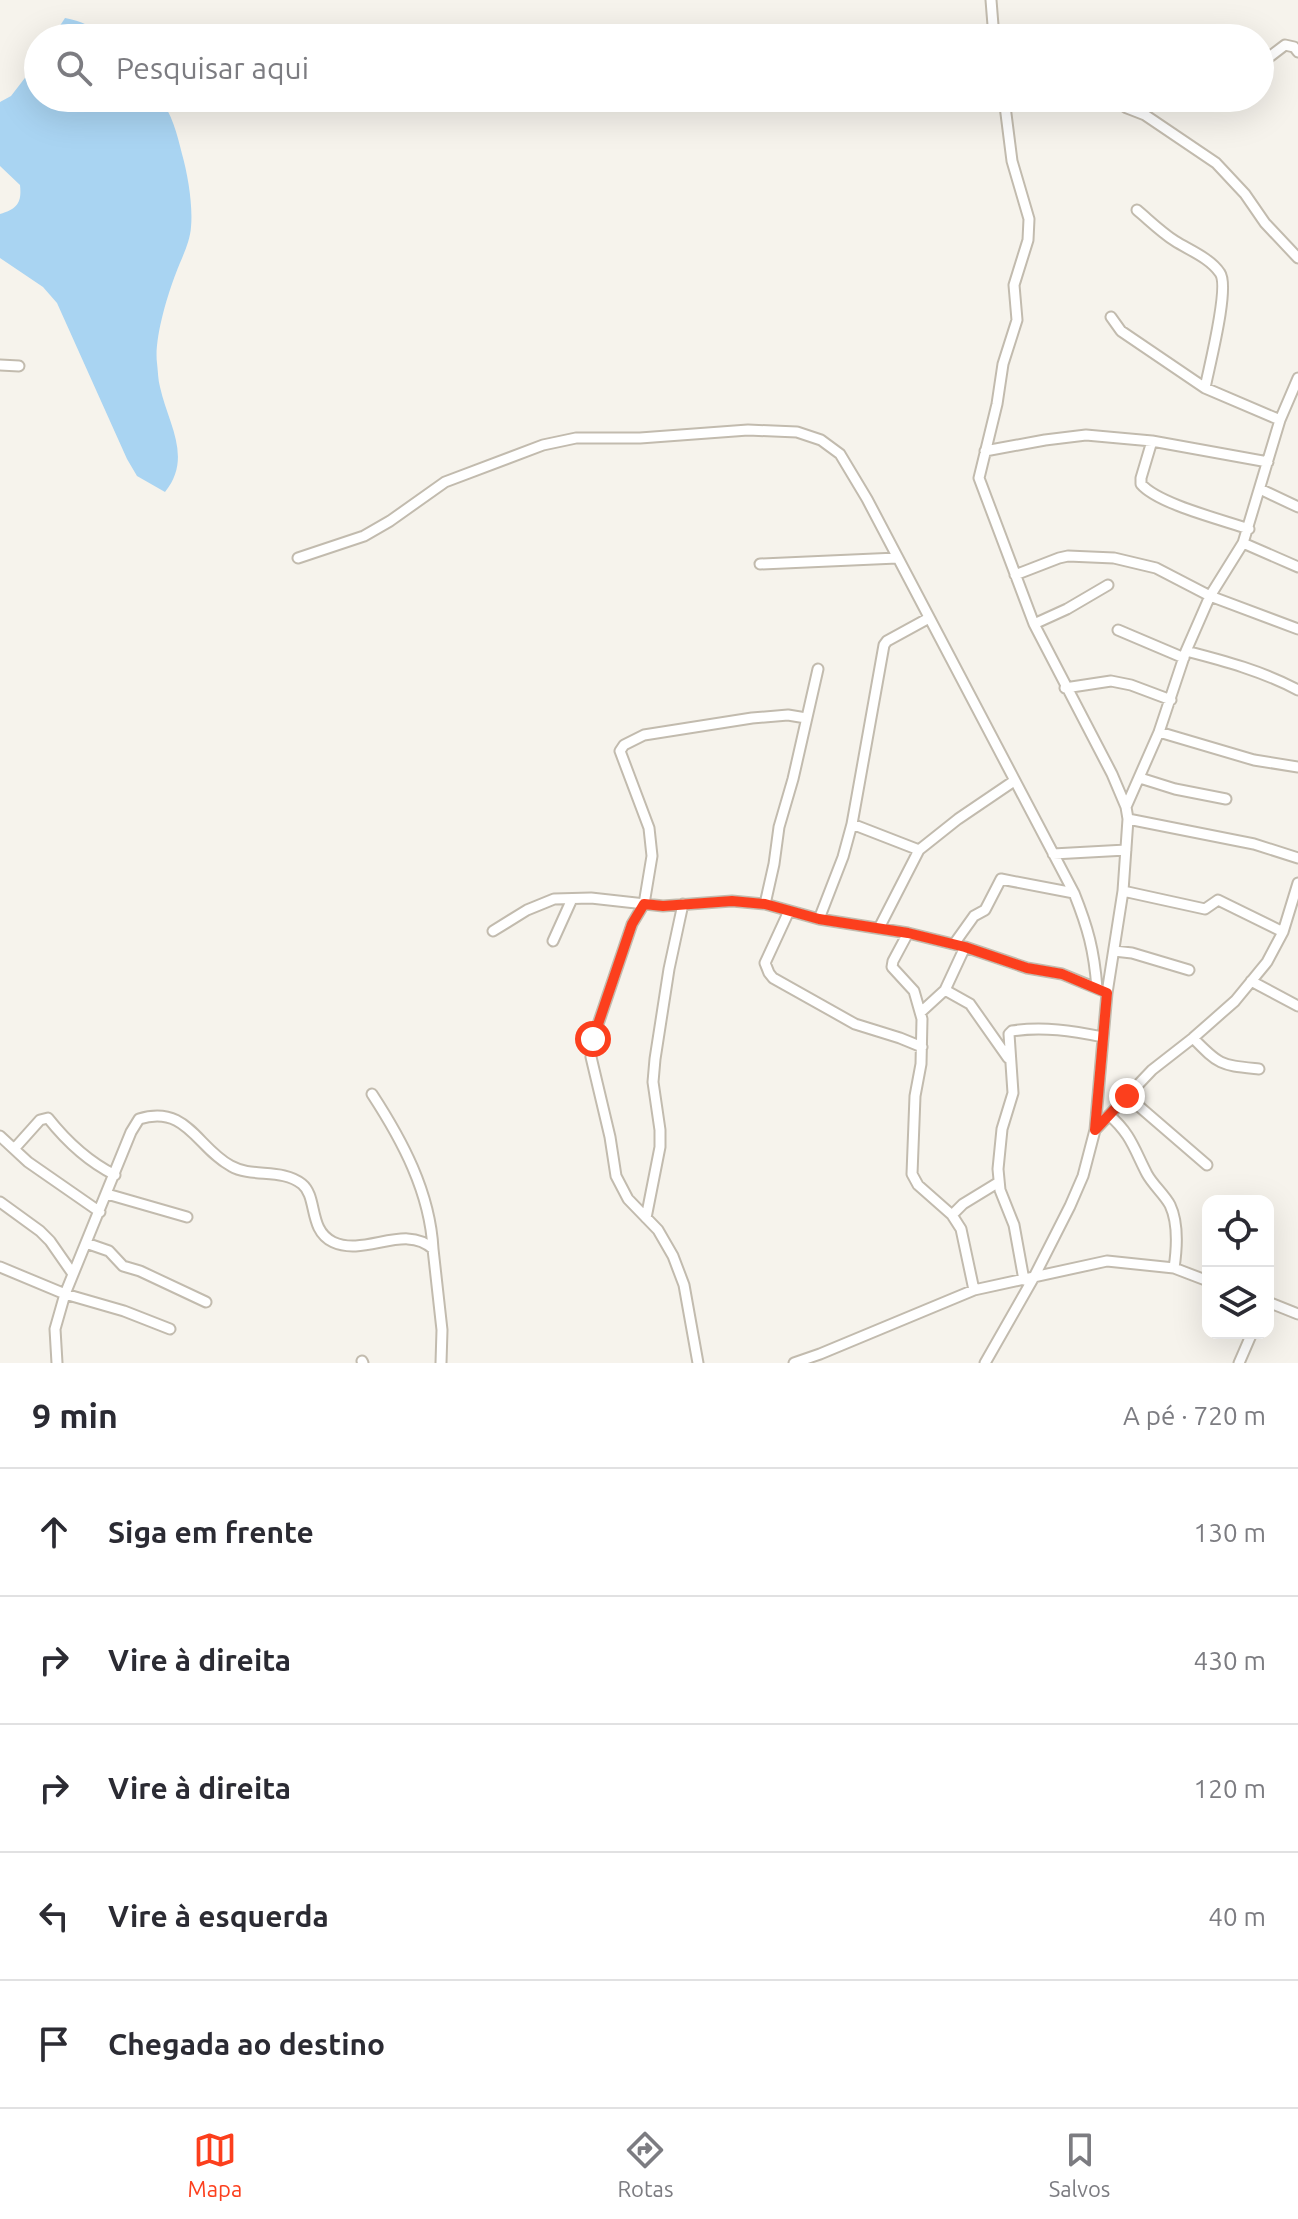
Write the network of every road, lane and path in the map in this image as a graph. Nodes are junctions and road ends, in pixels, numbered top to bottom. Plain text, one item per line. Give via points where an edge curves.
1 (991, 0) edge
2 (995, 24) edge
3 (1298, 52) edge
4 (1274, 53) edge
5 (1006, 112) edge
6 (1137, 112) edge
7 (1137, 210) dead end
8 (1298, 258) edge
9 (1111, 317) dead end
10 (0, 365) edge
11 (19, 366) dead end
12 (1298, 378) edge
13 (1205, 388) junction
14 (1280, 420) junction
15 (1152, 441) junction
16 (985, 451) junction
17 (1268, 462) junction
18 (1260, 489) junction
19 (1298, 507) edge
20 (1249, 529) junction
21 (1243, 543) junction
22 (298, 558) dead end
23 (897, 558) junction
24 (760, 564) dead end
25 (1298, 567) edge
26 (1015, 575) junction
27 (1108, 585) dead end
28 (1210, 596) junction
29 (929, 618) junction
30 (1034, 624) junction
31 (1298, 629) edge
32 (1118, 630) dead end
33 (1185, 654) junction
34 (818, 669) dead end
35 (1065, 688) junction
36 (1298, 690) edge
37 (1171, 700) junction
38 (806, 718) junction
39 (1159, 732) junction
40 (1298, 767) edge
41 (1140, 778) junction
42 (1014, 781) junction
43 (1226, 799) dead end
44 (1126, 807) junction
45 (1128, 819) junction
46 (852, 824) junction
47 (919, 850) junction
48 (1126, 850) junction
49 (1053, 854) junction
50 (1298, 858) edge
51 (1298, 883) edge
52 (1123, 891) junction
53 (1074, 893) junction
54 (572, 899) junction
55 (644, 904) junction
56 (683, 904) junction
57 (765, 904) junction
58 (789, 911) junction
59 (819, 919) junction
60 (879, 928) junction
61 (1284, 928) junction
62 (1298, 928) edge
63 (493, 931) dead end
64 (908, 933) junction
65 (553, 941) dead end
66 (954, 944) junction
67 (965, 947) junction
68 (1114, 951) junction
69 (1189, 970) dead end
70 (1251, 981) junction
71 (1097, 988) junction
72 (945, 990) junction
73 (1107, 993) junction
74 (1298, 1006) edge
75 (921, 1012) junction
76 (1103, 1037) junction
77 (1193, 1038) junction
78 (922, 1047) junction
79 (1011, 1060) junction
80 (1259, 1069) dead end
81 (372, 1094) dead end
82 (1127, 1096) junction
83 (1109, 1115) junction
84 (1095, 1130) junction
85 (0, 1136) edge
86 (14, 1149) junction
87 (1207, 1165) dead end
88 (115, 1175) junction
89 (999, 1182) junction
90 (107, 1194) junction
91 (0, 1202) edge
92 (100, 1212) junction
93 (952, 1215) junction
94 (187, 1217) dead end
95 (646, 1218) junction
96 (86, 1243) junction
97 (433, 1249) junction
98 (0, 1267) edge
99 (1174, 1268) junction
100 (73, 1274) junction
101 (1029, 1279) junction
102 (1202, 1279) edge
103 (974, 1290) junction
104 (65, 1294) junction
105 (206, 1302) dead end
106 (1274, 1304) edge
107 (1298, 1314) edge
108 (170, 1329) dead end
109 (1249, 1339) edge
110 (57, 1363) edge
111 (441, 1363) edge
112 (698, 1363) edge
113 (794, 1363) edge
114 (985, 1363) edge
115 (1239, 1363) edge

1 - 2 street
3 - 4 street via 1285,45
5 - 16 street via 1012,161 1029,219 1028,240 1014,285 1017,320
6 - 8 street via 1216,163
7 - 13 street via 1201,256 1223,279
9 - 13 street via 1121,331
10 - 11 street
12 - 14 street
13 - 14 street
14 - 17 street
15 - 16 street via 1086,435
15 - 17 street
15 - 20 street via 1141,478 1145,489
16 - 26 street via 980,482
17 - 18 street
18 - 19 street
18 - 20 street
20 - 21 street
21 - 25 street
21 - 28 street
22 - 23 street via 364,536 445,482 543,445 576,438 748,430 797,432 840,454
23 - 24 street
23 - 29 street
26 - 28 street via 1059,558 1114,558 1156,568
26 - 30 street
27 - 30 street
28 - 31 street
28 - 33 street
29 - 42 street
29 - 46 street via 884,645
30 - 35 street
32 - 33 street
33 - 36 street via 1231,663
33 - 37 street
34 - 38 street
35 - 37 street via 1111,681
35 - 44 street
37 - 39 street
38 - 55 street via 752,718 644,735 621,748 649,828 652,856
38 - 57 street
39 - 40 street
39 - 41 street
41 - 43 street
41 - 44 street
42 - 47 street
42 - 49 street
44 - 45 street
45 - 48 street
45 - 50 street
46 - 47 street
46 - 59 street
47 - 60 street
48 - 49 street
48 - 52 street
49 - 53 street
51 - 61 street
52 - 61 street via 1205,909 1218,900
52 - 68 street
53 - 66 street via 1001,879 985,910 974,916
53 - 71 street via 1088,927
54 - 55 street
54 - 63 street via 545,901
54 - 65 street
55 - 56 street
55 - 95 street via 632,924 591,1057 616,1176
56 - 57 street
56 - 95 street via 655,1059 660,1147
57 - 58 street
58 - 59 street
58 - 78 street via 765,963 773,978 855,1024
59 - 60 street
60 - 64 street
61 - 62 street
61 - 70 street
64 - 66 street
64 - 75 street via 892,967 914,991
66 - 67 street
67 - 71 street
67 - 72 street
68 - 69 street
68 - 73 street
70 - 74 street
70 - 77 street
71 - 73 street
72 - 75 street
72 - 79 street via 970,1004
73 - 76 street
75 - 78 street
76 - 79 street via 1057,1028 1012,1031
76 - 84 street
77 - 80 street via 1220,1063
77 - 82 street
78 - 93 street via 912,1174
79 - 89 street via 1013,1093 1002,1129
81 - 97 street via 394,1127 419,1183
82 - 83 street
82 - 87 street
83 - 84 street
83 - 99 street via 1130,1137 1149,1178 1169,1204 1177,1247
84 - 101 street via 1070,1206
85 - 86 street
86 - 88 street via 48,1118 84,1156
86 - 92 street
88 - 90 street
88 - 97 street via 139,1119 166,1117 193,1131 234,1168 302,1184 316,1223 332,1242 369,1245 415,1239
89 - 93 street
89 - 101 street
90 - 92 street
90 - 94 street
91 - 100 street via 40,1231
92 - 96 street
93 - 103 street via 961,1229
95 - 112 street via 673,1256 684,1285
96 - 100 street
96 - 105 street via 109,1251 123,1266
97 - 111 street
98 - 104 street
99 - 101 street via 1107,1261
99 - 102 street
100 - 104 street
101 - 103 street
101 - 114 street
103 - 113 street
104 - 108 street
104 - 110 street via 55,1329
106 - 107 street
109 - 115 street

